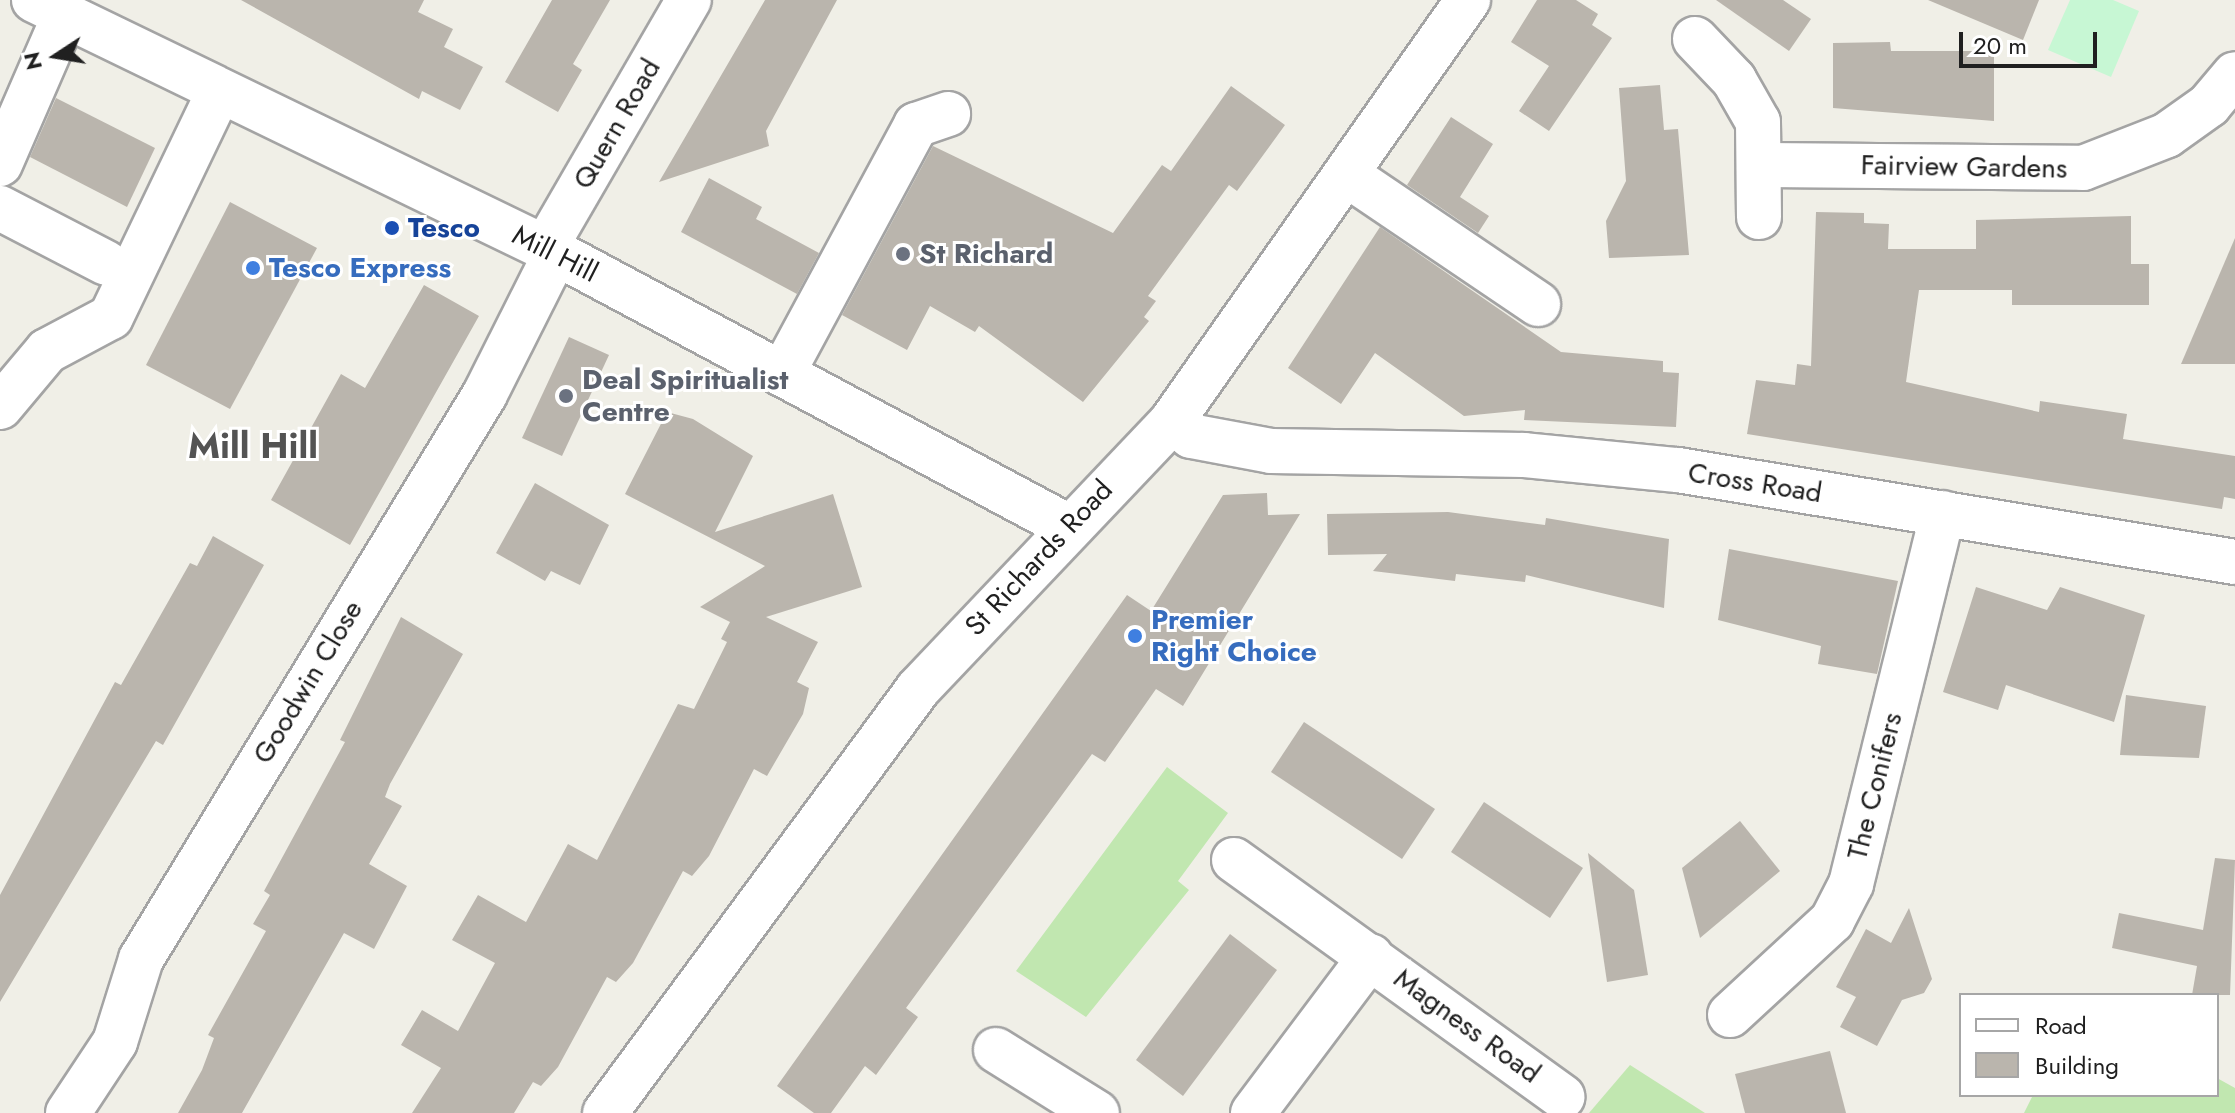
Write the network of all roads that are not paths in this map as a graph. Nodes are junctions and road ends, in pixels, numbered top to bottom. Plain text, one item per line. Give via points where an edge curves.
1 (689, 0) edge
2 (1468, 0) edge
3 (49, 9) edge
4 (1695, 39) dead end
5 (2235, 74) edge
6 (218, 94) junction
7 (948, 114) dead end
8 (0, 164) edge
9 (1759, 165) junction
10 (1346, 174) junction
11 (0, 208) edge
12 (1759, 217) dead end
13 (550, 250) junction
14 (106, 263) dead end
15 (1538, 304) dead end
16 (782, 374) junction
17 (1184, 404) junction
18 (0, 407) edge
19 (1943, 513) junction
20 (1067, 526) junction
21 (2235, 562) edge
22 (1234, 860) dead end
23 (1371, 956) junction
24 (1730, 1015) dead end
25 (996, 1050) dead end
26 (1563, 1097) dead end
27 (616, 1109) edge
28 (68, 1113) edge
29 (1097, 1113) edge
30 (1253, 1113) edge

1 - 13 street, Quern Road
2 - 10 street, St Richards Road
3 - 6 street, Mill Hill
3 - 8 street
4 - 9 street via 1734,80 1758,122
5 - 9 street, Fairview Gardens via 2209,105 2167,135 2083,168
6 - 13 street, Mill Hill
6 - 18 street via 111,317 38,358
7 - 16 street via 916,125
9 - 12 street
10 - 15 street
10 - 17 street, St Richards Road
11 - 14 street
13 - 16 street, Mill Hill
13 - 28 street, Goodwin Close via 485,394 141,959 115,1042
16 - 20 street, Mill Hill
17 - 19 street, Cross Road via 1191,436 1271,451 1605,461
17 - 20 street, St Richards Road
19 - 21 street, Cross Road
19 - 24 street, The Conifers via 1851,884 1832,921
20 - 27 street, St Richards Road via 918,689
22 - 23 street, Magness Road
23 - 26 street, Magness Road
23 - 30 street, Magness Road
25 - 29 street

